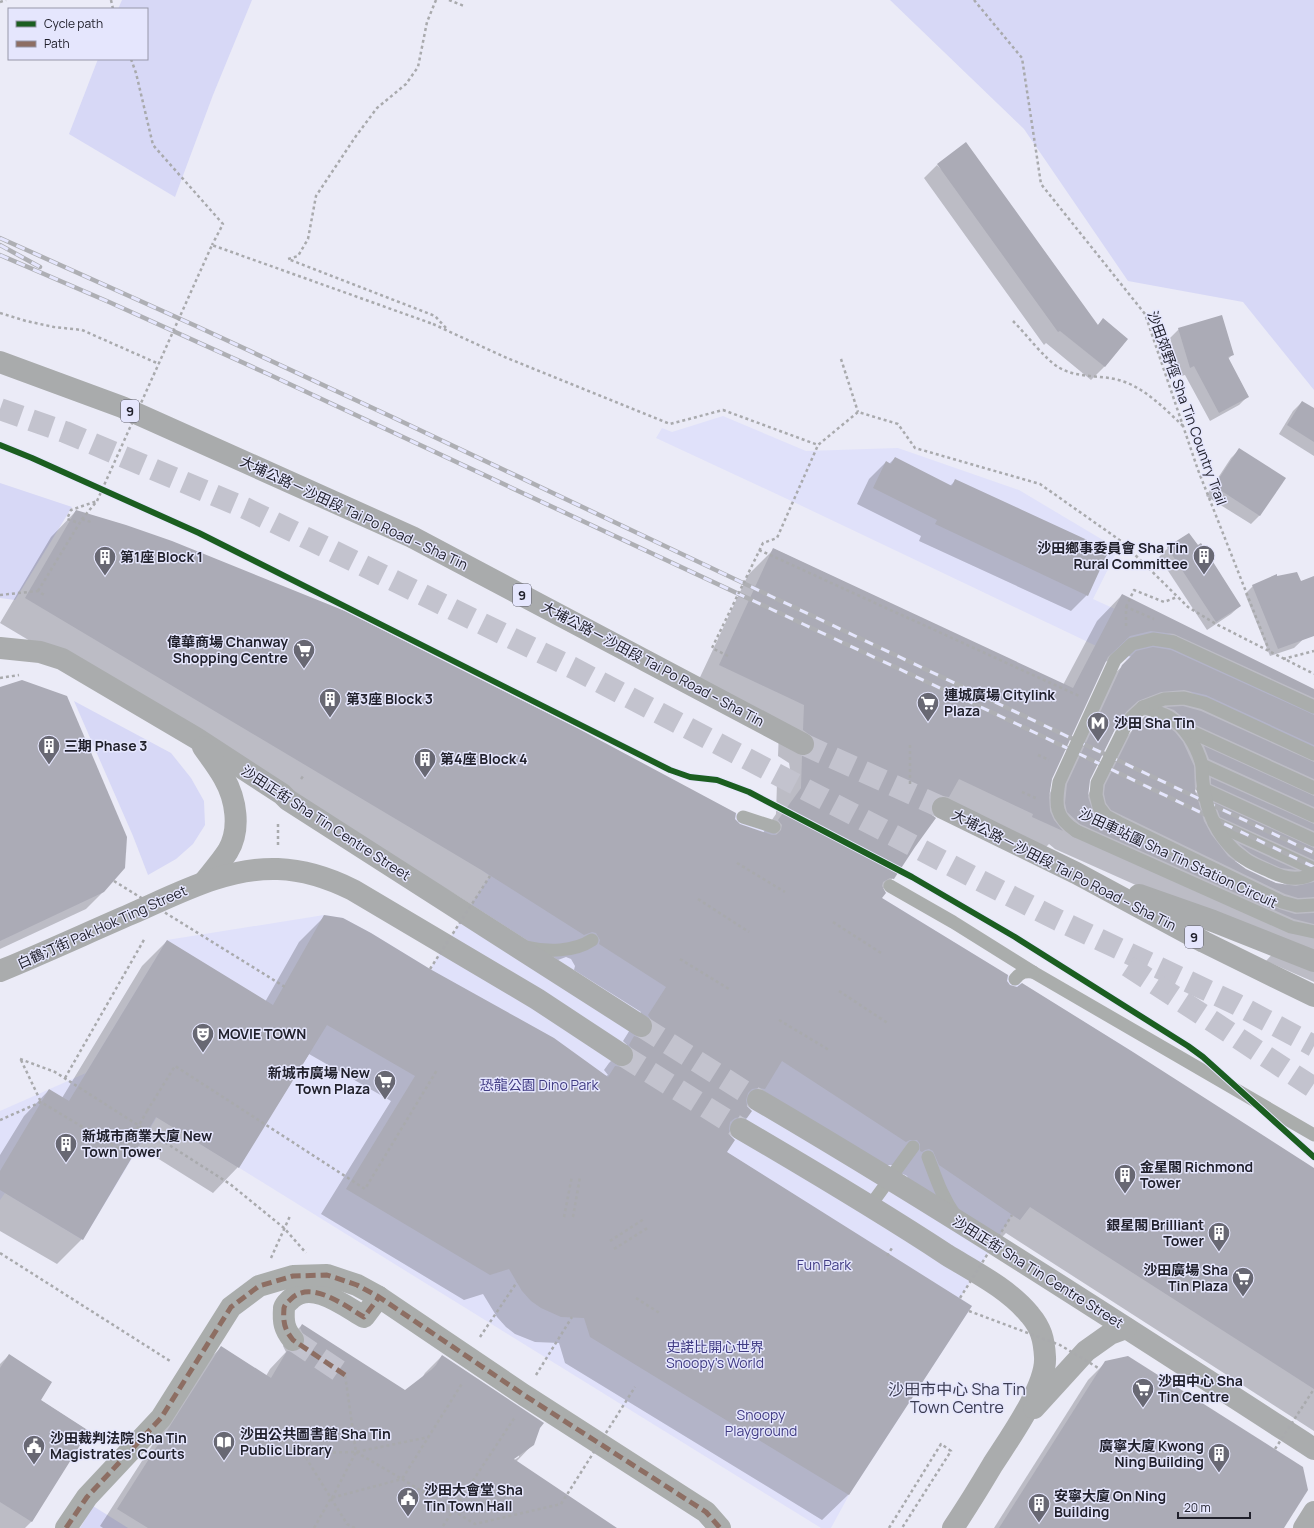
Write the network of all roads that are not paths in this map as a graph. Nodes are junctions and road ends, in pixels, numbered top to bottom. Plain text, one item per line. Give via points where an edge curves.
1 (0, 362) edge
2 (0, 648) edge
3 (1314, 706) edge
4 (1143, 707) junction
5 (1180, 727) junction
6 (196, 738) junction
7 (803, 744) tunnel mouth
8 (1314, 754) edge
9 (1202, 765) junction
10 (1314, 788) edge
11 (1203, 789) junction
12 (943, 808) tunnel mouth
13 (1314, 816) edge
14 (743, 817) dead end
15 (1214, 823) junction
16 (774, 827) dead end
17 (1314, 840) edge
18 (1314, 869) edge
19 (1076, 873) junction
20 (1314, 873) edge
21 (204, 882) junction
22 (890, 886) dead end
23 (1314, 905) edge
24 (1314, 932) edge
25 (592, 940) dead end
26 (512, 943) junction
27 (1314, 961) edge
28 (1034, 972) junction
29 (2, 973) edge
30 (1015, 979) dead end
31 (1314, 996) edge
32 (641, 1026) tunnel mouth
33 (622, 1055) tunnel mouth
34 (758, 1100) tunnel mouth
35 (741, 1129) tunnel mouth
36 (1314, 1135) edge
37 (913, 1147) dead end
38 (928, 1157) dead end
39 (889, 1179) junction
40 (870, 1206) junction
41 (962, 1223) junction
42 (379, 1297) junction
43 (1126, 1328) junction
44 (293, 1340) tunnel mouth
45 (1016, 1429) junction
46 (1314, 1449) edge
47 (1314, 1512) edge
48 (66, 1528) edge
49 (720, 1528) edge
50 (953, 1528) edge
51 (1304, 1528) edge

1 - 7 highway, 大埔公路－沙田段 Tai Po Road – Sha Tin / 9 via 122,407 412,537
2 - 6 main road, 沙田正街 Sha Tin Centre Street via 40,652 62,659
3 - 24 lane, 沙田車站圍 Sha Tin Station Circuit, bridge via 1173,642 1153,639 1132,644 1115,660 1059,782 1056,797 1058,812 1066,824 1076,831 1291,927
4 - 5 lane via 1170,718
4 - 8 lane via 1164,699 1184,698 1204,703
4 - 23 lane, bridge via 1126,725 1097,783 1099,807 1106,816 1282,902 1297,906
5 - 9 lane via 1198,752
5 - 10 lane
6 - 21 main road via 224,777 233,799 236,826 228,851
6 - 26 main road, 沙田正街 Sha Tin Centre Street
9 - 11 lane, bridge
9 - 13 lane
11 - 15 lane, bridge
11 - 17 lane
12 - 19 highway, 大埔公路－沙田段 Tai Po Road – Sha Tin / 9
14 - 16 lane
15 - 18 lane
15 - 20 lane, bridge via 1231,848 1246,860 1286,878 1309,876
19 - 27 highway via 1213,921
19 - 31 highway, 大埔公路－沙田段 Tai Po Road – Sha Tin / 9 via 1204,942
21 - 29 main road, 白鶴汀街 Pak Hok Ting Street
21 - 33 main road via 252,870 278,869 306,872 331,879 537,999
22 - 28 lane
25 - 26 lane via 583,946 573,948 540,950
26 - 32 main road, 沙田正街 Sha Tin Centre Street
28 - 30 lane via 1026,971
28 - 36 lane
34 - 39 main road, 沙田正街 Sha Tin Centre Street
35 - 40 main road
37 - 39 lane
38 - 41 lane via 939,1187
39 - 40 lane
39 - 41 main road, 沙田正街 Sha Tin Centre Street
40 - 45 main road via 1012,1297 1041,1331 1045,1358 1041,1378
41 - 43 main road, 沙田正街 Sha Tin Centre Street
42 - 44 street via 364,1317 327,1295 309,1291 296,1294 284,1305 283,1320
42 - 48 street via 357,1285 327,1276 293,1276 259,1286 231,1306 160,1418 87,1497
42 - 49 street via 526,1397 706,1512
43 - 45 main road via 1110,1334 1086,1351
43 - 46 main road, 沙田正街 Sha Tin Centre Street
45 - 50 main road
47 - 51 main road

